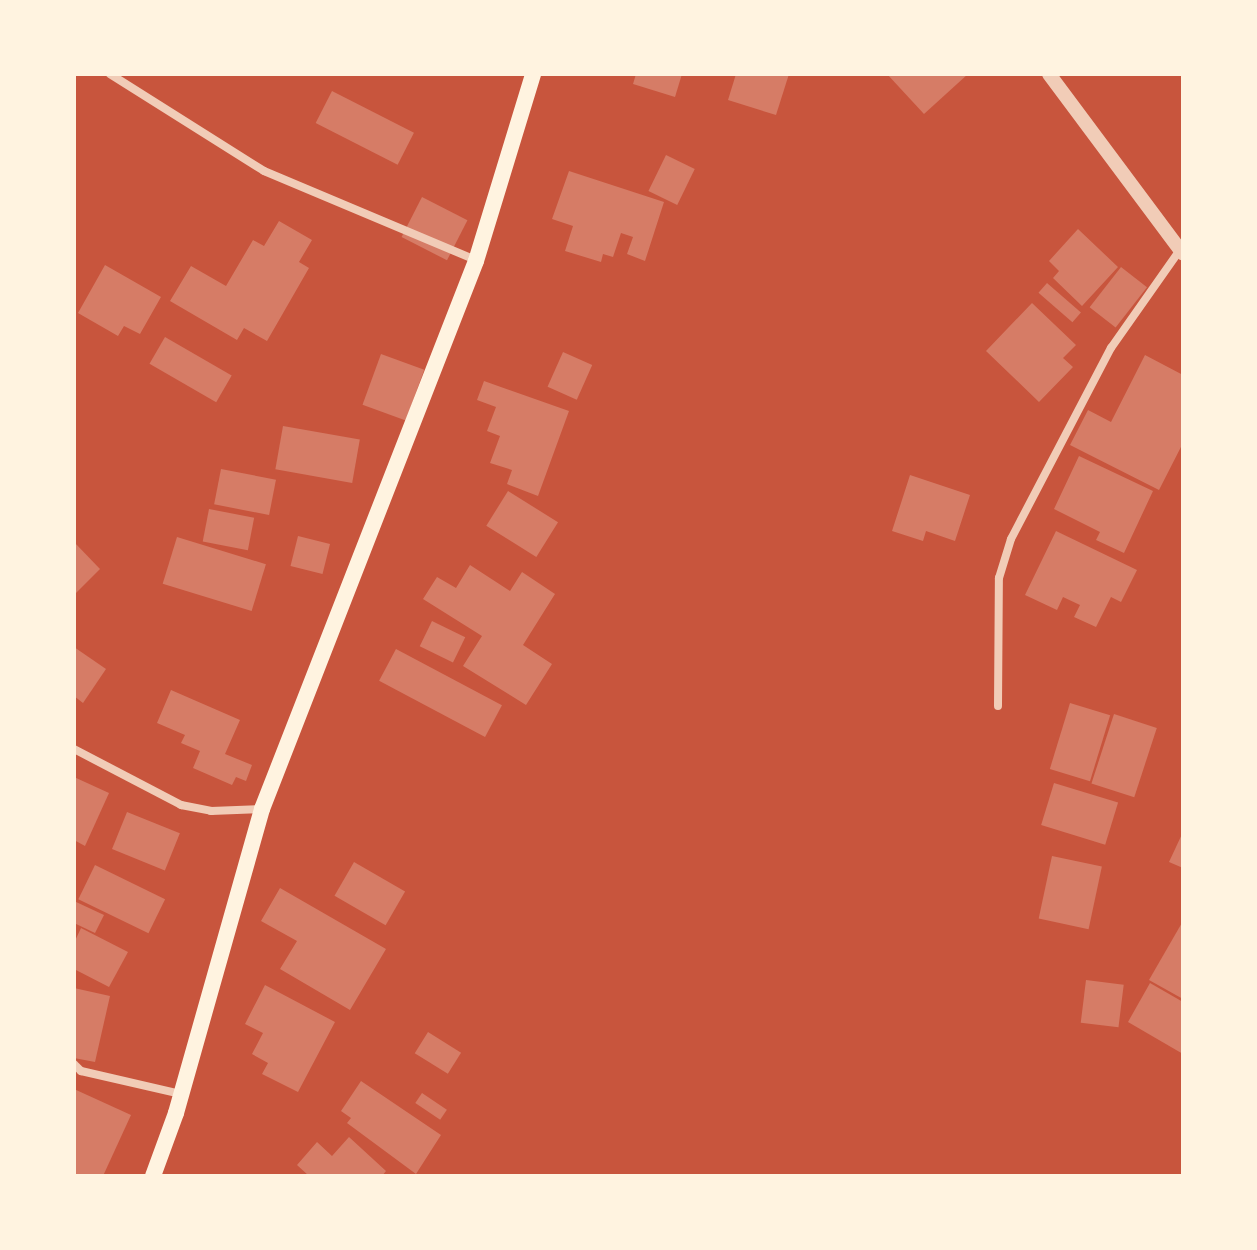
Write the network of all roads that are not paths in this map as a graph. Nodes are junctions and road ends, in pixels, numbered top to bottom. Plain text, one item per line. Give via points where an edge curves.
1 (110, 74) edge
2 (533, 74) edge
3 (1049, 74) edge
4 (1181, 252) edge
5 (476, 261) junction
6 (998, 706) dead end
7 (74, 749) edge
8 (262, 809) junction
9 (74, 1064) edge
10 (181, 1094) junction
11 (153, 1176) edge

1 - 5 street via 264,171
2 - 5 main road
3 - 4 street
4 - 6 street via 1111,348 1011,539 999,578
5 - 8 main road
7 - 8 street via 181,805 211,811
8 - 10 main road
9 - 10 street via 81,1071
10 - 11 main road

